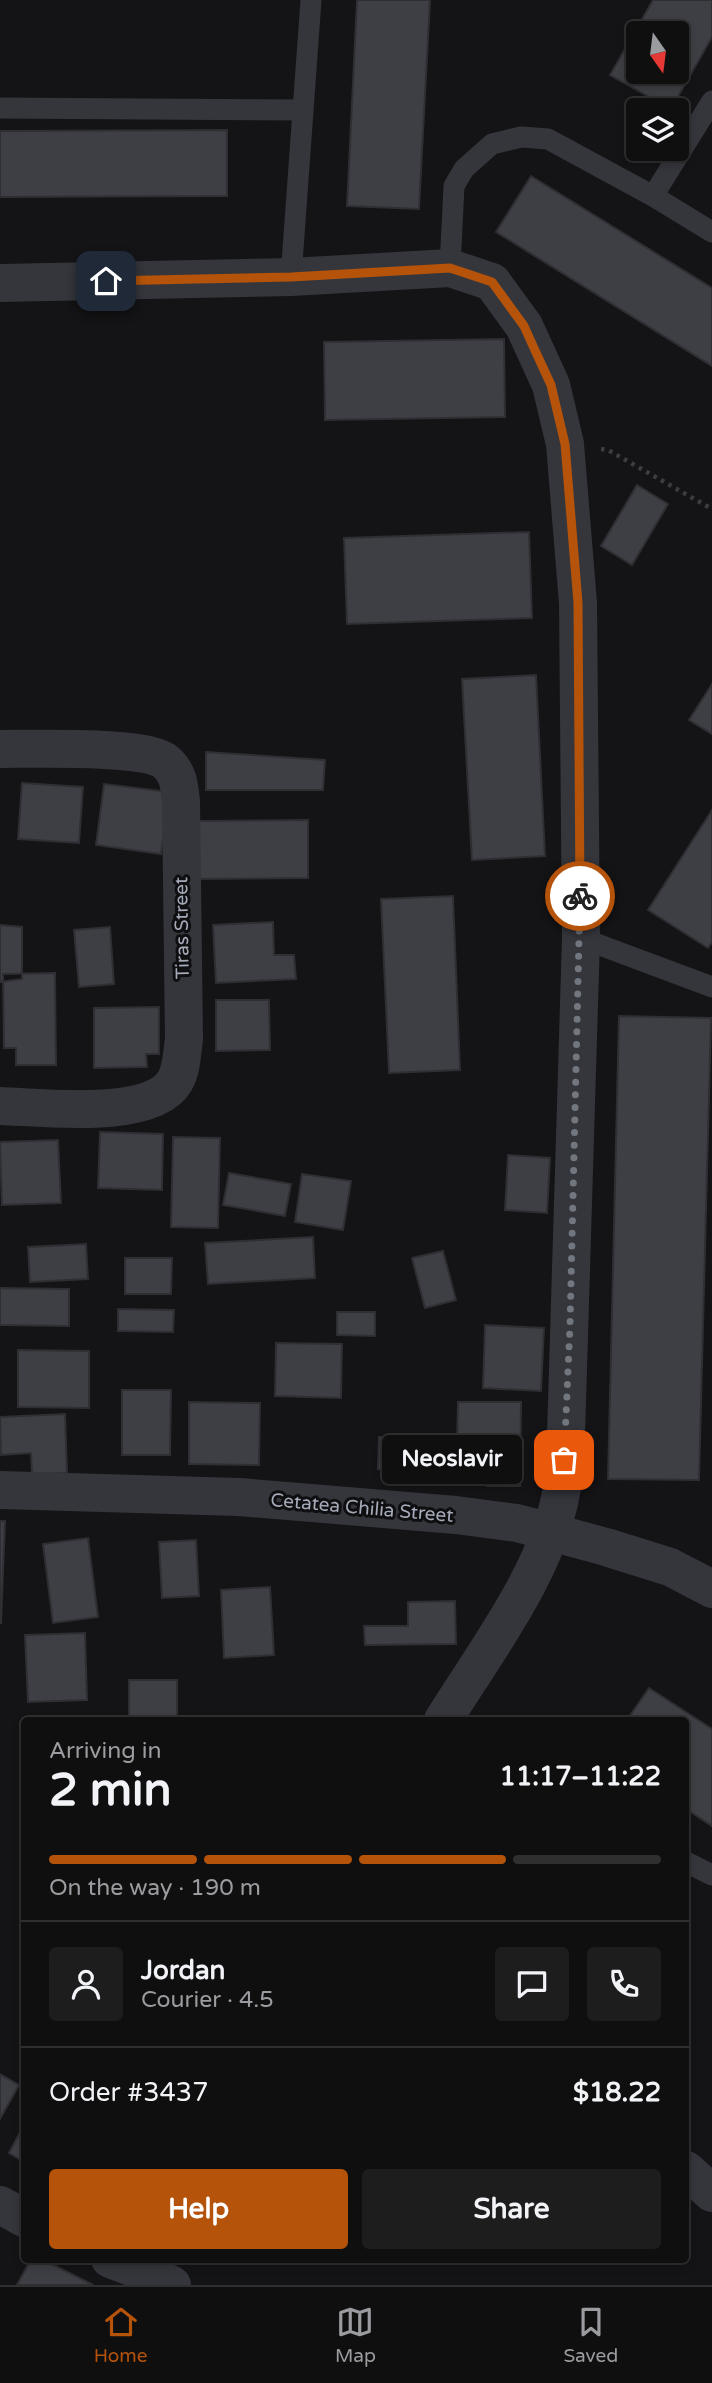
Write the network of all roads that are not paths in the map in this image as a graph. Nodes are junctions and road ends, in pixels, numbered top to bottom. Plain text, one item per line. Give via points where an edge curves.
1 (311, 0) edge
2 (712, 101) edge
3 (0, 108) edge
4 (303, 110) junction
5 (653, 196) junction
6 (712, 232) edge
7 (450, 268) junction
8 (291, 277) junction
9 (0, 284) edge
10 (0, 749) edge
11 (580, 938) junction
12 (712, 986) edge
13 (0, 1107) edge
14 (0, 1490) edge
15 (550, 1531) junction
16 (712, 1589) edge
17 (445, 1717) edge
18 (689, 1863) edge
19 (712, 1875) edge
20 (689, 2173) edge
21 (712, 2193) edge
22 (0, 2205) edge
23 (21, 2216) edge
24 (120, 2263) edge
25 (153, 2276) edge

1 - 4 lane
2 - 5 lane
3 - 4 lane
4 - 8 lane
5 - 6 lane
5 - 7 lane via 548,139 521,136 492,144 464,169 454,186
7 - 8 street
7 - 11 street via 492,282 524,326 551,385 565,444 578,603
8 - 9 street
10 - 13 street, Tiras Street via 150,755 165,760 178,777 184,1039 176,1080 164,1094 148,1102 125,1107
11 - 12 lane
11 - 15 street via 566,1434 562,1489
14 - 15 street, Cetatea Chilia Street via 239,1497 456,1515
15 - 16 street, Cetatea Chilia Street via 670,1567
15 - 17 street via 535,1569
18 - 19 lane
20 - 21 street
22 - 23 street
24 - 25 street

